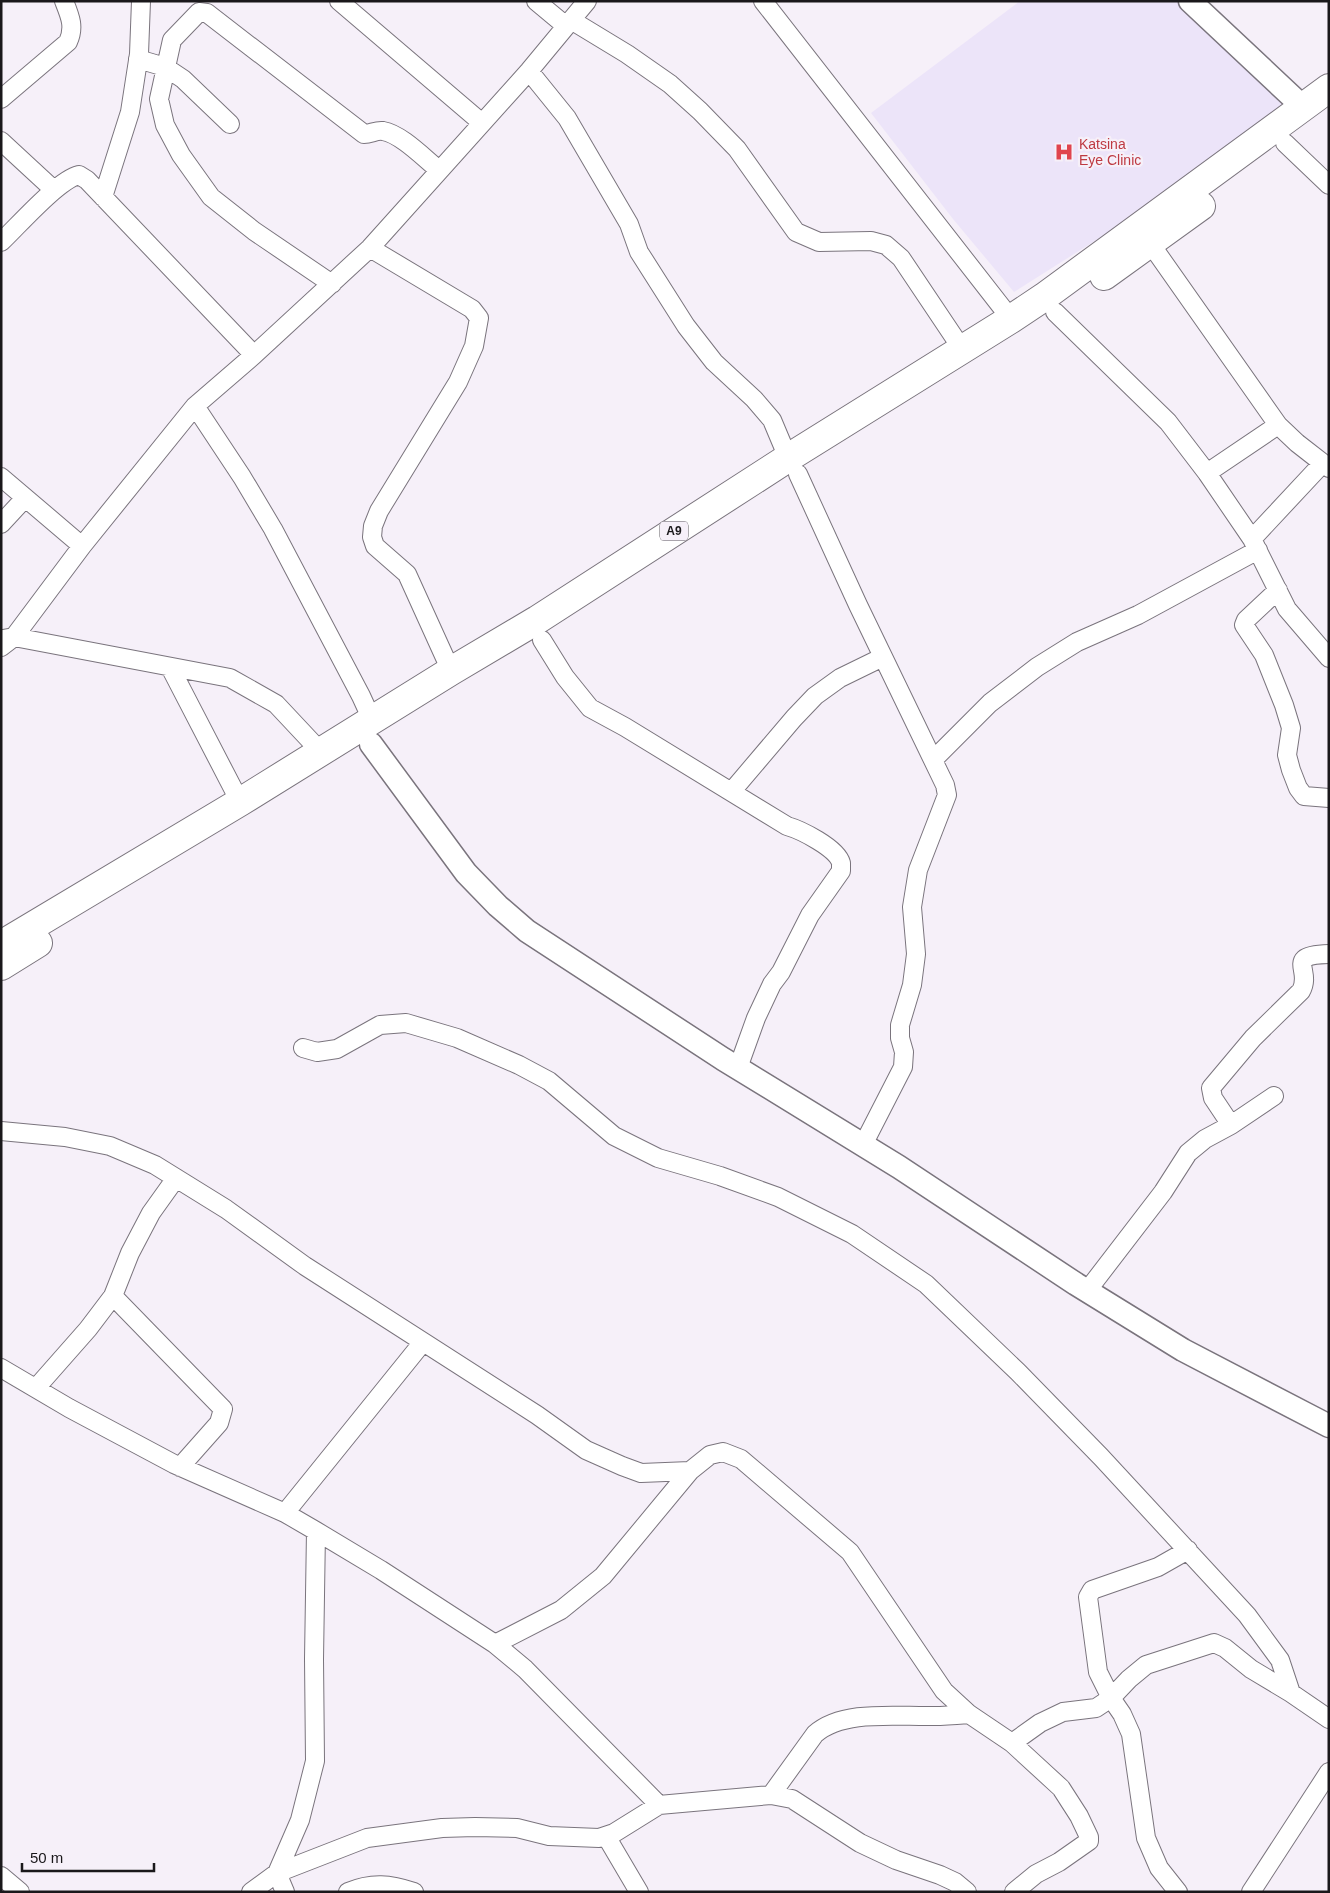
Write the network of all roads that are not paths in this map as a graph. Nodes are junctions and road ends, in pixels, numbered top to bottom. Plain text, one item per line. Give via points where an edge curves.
1 (64, 1) edge
2 (141, 1) edge
3 (340, 1) edge
4 (536, 1) edge
5 (587, 1) edge
6 (763, 1) edge
7 (1190, 1) edge
8 (569, 23) junction
9 (138, 59) junction
10 (165, 67) junction
11 (529, 71) junction
12 (1329, 88) edge
13 (1, 99) edge
14 (1316, 109) edge
15 (482, 123) junction
16 (230, 124) dead end
17 (1, 141) edge
18 (1286, 143) junction
19 (439, 170) junction
20 (1329, 185) edge
21 (54, 190) junction
22 (103, 197) junction
23 (1, 242) edge
24 (1150, 243) junction
25 (370, 248) junction
26 (332, 284) junction
27 (1054, 312) junction
28 (1011, 319) junction
29 (962, 349) junction
30 (254, 355) junction
31 (195, 406) junction
32 (1278, 425) junction
33 (841, 437) junction
34 (793, 466) junction
35 (1326, 466) edge
36 (1207, 473) junction
37 (1, 477) edge
38 (26, 498) junction
39 (1, 524) edge
40 (1255, 544) junction
41 (82, 546) junction
42 (1278, 590) junction
43 (542, 640) junction
44 (5, 641) edge
45 (883, 657) junction
46 (1329, 658) edge
47 (170, 667) junction
48 (451, 671) junction
49 (372, 732) junction
50 (321, 752) junction
51 (933, 760) junction
52 (732, 791) junction
53 (1329, 798) edge
54 (240, 802) junction
55 (1329, 954) edge
56 (2, 958) edge
57 (302, 1048) dead end
58 (738, 1068) junction
59 (1274, 1096) dead end
60 (1231, 1125) junction
61 (1, 1131) edge
62 (863, 1145) junction
63 (176, 1178) junction
64 (1087, 1291) junction
65 (113, 1296) junction
66 (423, 1342) junction
67 (1, 1368) edge
68 (36, 1388) junction
69 (1329, 1426) edge
70 (180, 1467) junction
71 (690, 1471) junction
72 (285, 1514) junction
73 (316, 1531) junction
74 (1188, 1550) junction
75 (495, 1644) junction
76 (1291, 1693) junction
77 (1111, 1698) junction
78 (969, 1714) junction
79 (1329, 1719) edge
80 (1012, 1743) junction
81 (1329, 1772) edge
82 (771, 1795) junction
83 (659, 1806) junction
84 (606, 1836) junction
85 (277, 1873) junction
86 (1, 1876) edge
87 (20, 1892) edge
88 (251, 1892) edge
89 (285, 1892) edge
90 (348, 1892) edge
91 (414, 1892) edge
92 (639, 1892) edge
93 (967, 1892) edge
94 (1014, 1892) edge
95 (1178, 1892) edge
96 (1251, 1892) edge

1 - 13 street via 72,20 68,42
2 - 9 street
3 - 15 street
4 - 8 street
5 - 8 street
6 - 28 street
7 - 14 street
8 - 11 street
8 - 29 street via 627,54 670,84 700,111 737,149 796,232 819,242 871,241 886,245 901,258
9 - 10 street
9 - 22 street via 130,112
10 - 16 street via 183,79
10 - 19 street via 172,40 190,19 202,12 364,134 377,130 394,134
10 - 26 street via 159,99 165,125 181,155 211,197
11 - 15 street
11 - 34 street via 567,118 629,224 639,252 686,326 714,362 772,420
12 - 14 highway, A9
14 - 18 highway, A9
14 - 28 highway, A9
15 - 19 street
17 - 21 street
18 - 20 street
18 - 24 highway, A9
19 - 25 street
21 - 22 street via 70,177 79,175
21 - 23 street
22 - 30 street
24 - 27 highway, A9
24 - 32 street
25 - 26 street
25 - 48 street via 472,309 479,318 474,346 458,382 379,512 372,537 375,546 407,574
26 - 30 street
27 - 33 highway, A9
27 - 36 street via 1168,422
28 - 29 highway, A9
29 - 33 highway, A9
30 - 31 street
31 - 41 street
31 - 49 street via 273,529 361,696
32 - 35 street
32 - 36 street
33 - 34 highway, A9
34 - 43 highway, A9
34 - 45 street
34 - 48 highway, A9
35 - 40 street
36 - 40 street
37 - 38 street
38 - 39 street
38 - 41 street
40 - 42 street
40 - 51 street via 1138,615 1076,642 1037,667 990,703
41 - 44 street
42 - 46 street via 1287,609
42 - 53 street via 1246,620 1244,626 1264,655 1284,705 1291,728 1287,755 1298,788 1304,796
43 - 49 highway, A9
43 - 52 street via 565,677 590,708
44 - 47 street
45 - 51 street
45 - 52 street via 840,678 816,696
47 - 50 street via 230,678 276,704
47 - 54 street
48 - 49 highway, A9
49 - 50 highway, A9
49 - 56 highway, A9
49 - 58 street via 466,873 498,906 561,954
50 - 54 highway, A9
51 - 62 street via 947,795 918,870 912,907 916,954 912,985 900,1024 903,1066
52 - 58 street via 787,826 816,838 841,864 841,871 810,915 772,984
54 - 56 highway, A9
55 - 60 street via 1315,954 1303,960 1304,985 1301,991 1253,1038 1211,1088 1211,1094
57 - 74 street via 317,1052 337,1050 380,1025 406,1023 457,1038 549,1081 614,1136 658,1158 778,1197 852,1234 926,1284 1018,1372
58 - 62 street
59 - 60 street
60 - 64 street via 1188,1153 1163,1192
61 - 63 street via 65,1137 110,1146 154,1164
62 - 64 street
63 - 65 street via 151,1213
63 - 66 street
64 - 69 street via 1183,1350
65 - 68 street
65 - 70 street via 223,1410 219,1423
66 - 71 street via 586,1450 641,1473
66 - 72 street
67 - 68 street
68 - 70 street
70 - 72 street
71 - 75 street via 603,1576 561,1610
71 - 78 street via 710,1455 723,1452 741,1459 850,1552 944,1691
72 - 73 street
73 - 75 street
73 - 85 street via 315,1761 300,1820
74 - 76 street via 1247,1615 1280,1660
74 - 77 street via 1158,1567 1089,1593 1098,1672
75 - 83 street via 525,1669
76 - 77 street via 1214,1643 1146,1665
76 - 79 street
77 - 80 street via 1096,1708 1063,1712 1040,1722
77 - 95 street via 1131,1734 1146,1838 1159,1868
78 - 80 street
78 - 82 street via 887,1715 838,1721 824,1726
80 - 94 street via 1062,1788 1089,1837 1086,1844 1036,1874
81 - 96 street
82 - 83 street
82 - 93 street via 792,1799 860,1843 896,1860 940,1874
83 - 84 street
84 - 85 street via 549,1836 517,1828 442,1828 367,1838
84 - 92 street
85 - 88 street
85 - 89 street
86 - 87 street
90 - 91 street via 379,1884

